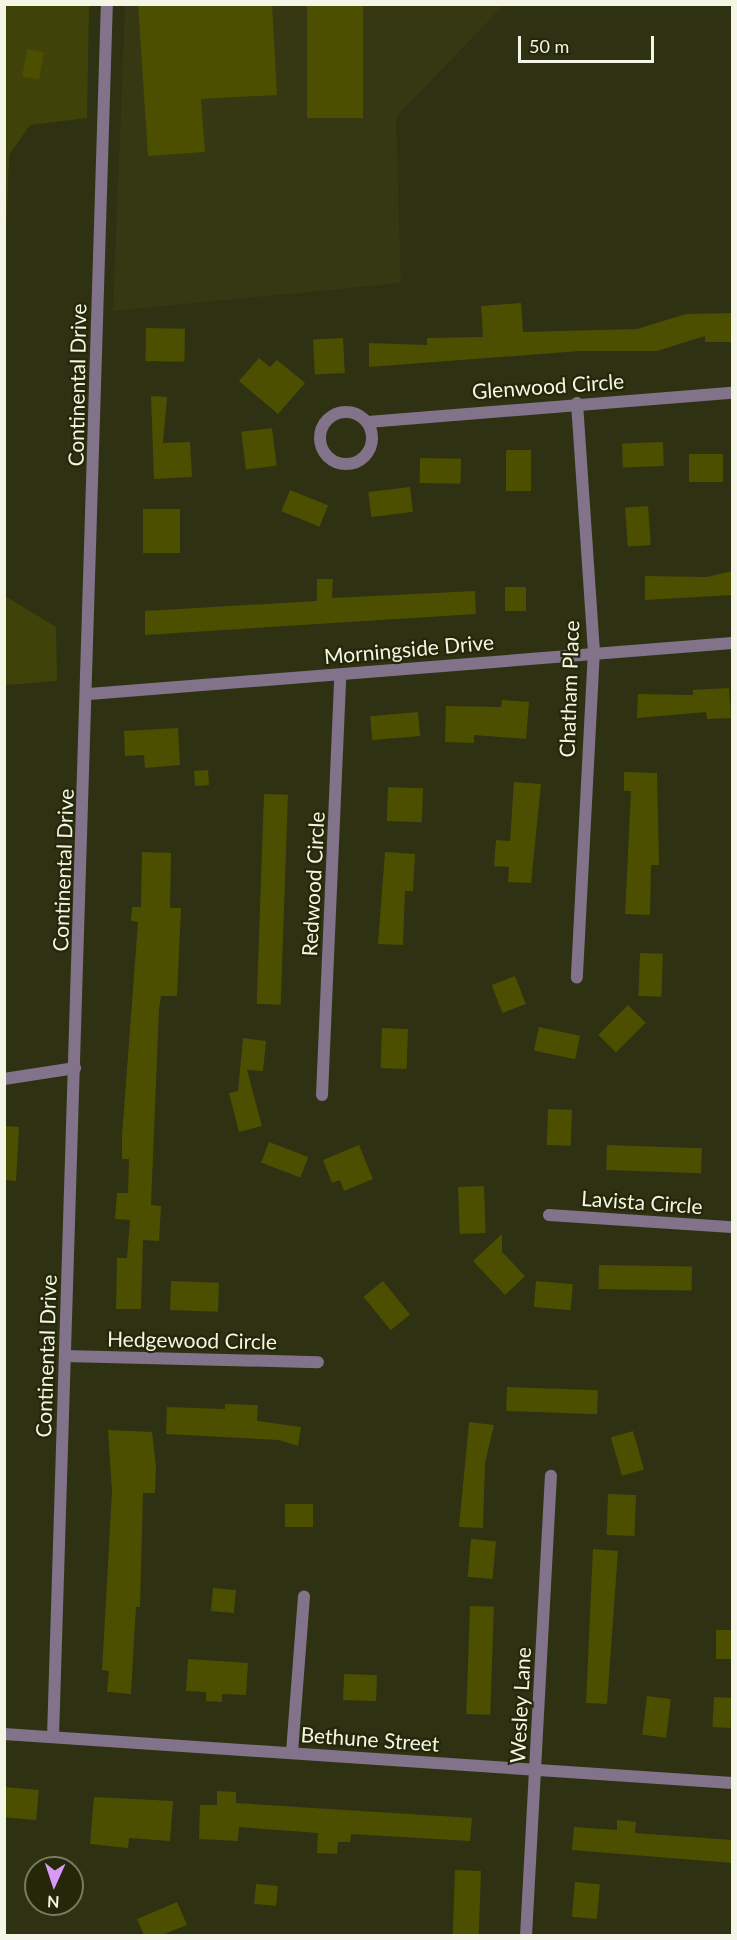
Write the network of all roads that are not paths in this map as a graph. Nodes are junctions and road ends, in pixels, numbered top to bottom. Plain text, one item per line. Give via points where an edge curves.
1 (107, 4) edge
2 (732, 393) edge
3 (577, 403) junction
4 (368, 422) junction
5 (732, 643) edge
6 (594, 650) junction
7 (340, 675) junction
8 (89, 694) junction
9 (577, 978) dead end
10 (75, 1068) junction
11 (4, 1079) edge
12 (322, 1095) dead end
13 (549, 1215) dead end
14 (732, 1227) edge
15 (65, 1356) junction
16 (318, 1362) dead end
17 (551, 1476) dead end
18 (304, 1596) dead end
19 (4, 1734) edge
20 (53, 1737) junction
21 (292, 1752) junction
22 (537, 1770) junction
23 (732, 1784) edge
24 (526, 1935) edge

1 - 8 street, Continental Drive
2 - 3 street, Glenwood Circle
3 - 4 street, Glenwood Circle
3 - 6 street, Chatham Place
4 - 4 street via 373,438 367,455 351,464 326,455 320,439 330,417 354,412
5 - 6 street, Morningside Drive
6 - 7 street, Morningside Drive
6 - 9 street, Chatham Place
7 - 8 street, Morningside Drive
7 - 12 street, Redwood Circle
8 - 10 street, Continental Drive
10 - 11 street
10 - 15 street, Continental Drive
13 - 14 street, Lavista Circle
15 - 16 street, Hedgewood Circle
15 - 20 street, Continental Drive
17 - 22 street, Wesley Lane
18 - 21 street
19 - 20 street, Bethune Street
20 - 21 street, Bethune Street
21 - 22 street, Bethune Street
22 - 23 street, Bethune Street
22 - 24 street, Wesley Lane

